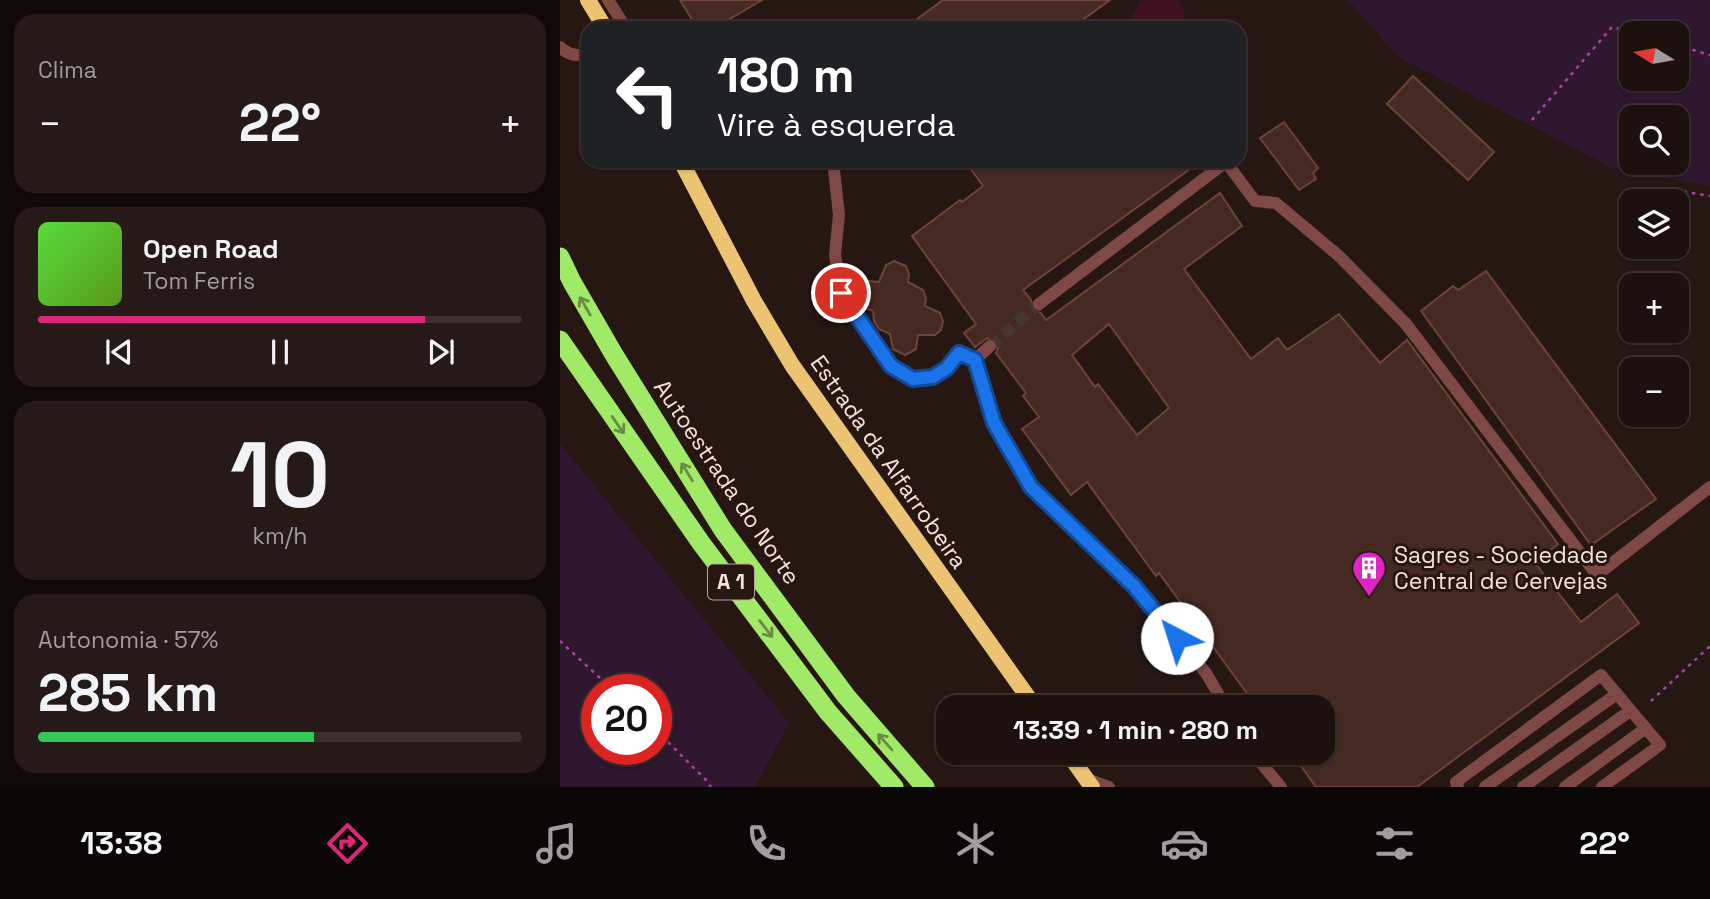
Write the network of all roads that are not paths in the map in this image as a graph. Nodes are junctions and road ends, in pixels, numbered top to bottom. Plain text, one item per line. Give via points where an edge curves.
1 (589, 0) edge
2 (608, 0) edge
3 (601, 21) edge
4 (622, 21) edge
5 (560, 47) edge
6 (581, 54) edge
7 (685, 168) edge
8 (834, 168) edge
9 (1218, 168) edge
10 (1230, 168) edge
11 (560, 257) edge
12 (1039, 304) tunnel mouth
13 (560, 340) edge
14 (990, 346) tunnel mouth
15 (975, 360) junction
16 (1710, 487) edge
17 (1617, 694) junction
18 (1026, 695) edge
19 (1219, 695) edge
20 (1630, 711) junction
21 (1646, 728) junction
22 (1077, 765) edge
23 (1263, 765) edge
24 (1089, 782) edge
25 (894, 787) edge
26 (925, 787) edge
27 (1109, 787) edge
28 (1281, 787) edge
29 (1458, 787) edge
30 (1485, 787) edge
31 (1523, 787) edge
32 (1565, 787) edge
33 (1602, 787) edge

1 - 3 main road
2 - 4 lane
5 - 6 lane via 566,53
7 - 18 main road, Estrada da Alfarrobeira via 792,365
8 - 15 lane via 839,215 835,255 841,293 891,366 913,379 933,377 959,353
9 - 12 lane
10 - 16 lane via 1255,201 1276,203 1339,256 1406,324 1597,575
26 -> 11 highway, Autoestrada do Norte / A 1 via 846,696 723,530 613,353
13 -> 25 highway, A 1 via 701,543 828,712
14 - 15 lane
15 - 19 lane via 994,423 1031,487 1134,586
17 - 20 lane
17 - 29 lane via 1601,675 1457,782
17 - 30 lane
20 - 21 lane
20 - 31 lane
21 - 32 lane
21 - 33 lane via 1660,745
22 - 24 main road
23 - 28 lane
24 - 27 lane

